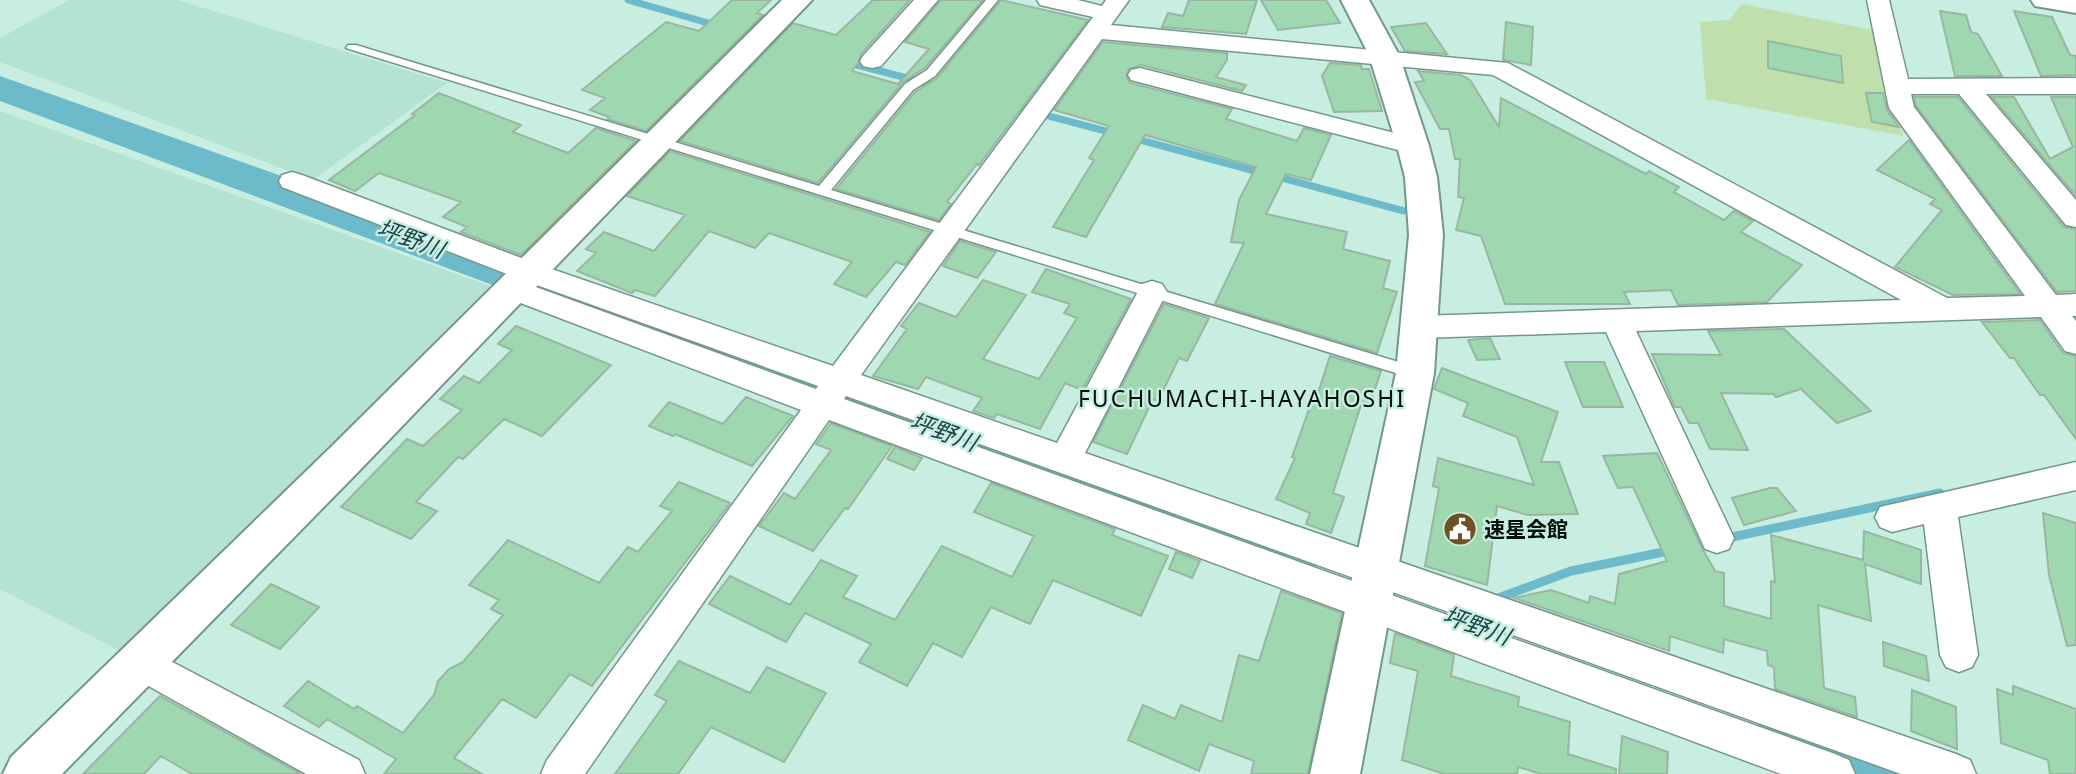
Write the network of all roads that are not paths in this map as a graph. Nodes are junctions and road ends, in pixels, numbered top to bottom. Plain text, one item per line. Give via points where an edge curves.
1 (798, 0) edge
2 (927, 0) edge
3 (992, 0) edge
4 (1048, 0) edge
5 (1356, 0) edge
6 (1878, 0) edge
7 (2045, 0) edge
8 (2076, 5) edge
9 (1107, 15) edge
10 (352, 48) dead end
11 (1384, 55) junction
12 (872, 61) dead end
13 (1140, 75) dead end
14 (1898, 86) junction
15 (2076, 86) edge
16 (1966, 87) junction
17 (659, 142) junction
18 (1413, 146) junction
19 (292, 181) dead end
20 (821, 191) junction
21 (2076, 218) edge
22 (950, 230) junction
23 (521, 280) junction
24 (1152, 292) junction
25 (2063, 305) edge
26 (1940, 308) junction
27 (1616, 320) junction
28 (1419, 327) junction
29 (2076, 343) edge
30 (1415, 373) junction
31 (831, 393) junction
32 (1065, 460) junction
33 (2076, 476) edge
34 (1939, 506) junction
35 (1892, 517) dead end
36 (1717, 538) dead end
37 (1371, 587) junction
38 (1959, 655) dead end
39 (140, 662) junction
40 (28, 774) edge
41 (345, 774) edge
42 (561, 774) edge
43 (1335, 774) edge
44 (1835, 774) edge
45 (1955, 774) edge

1 - 17 street
2 - 12 street
3 - 20 lane via 931,73 909,87
4 - 9 street
5 - 11 street
6 - 14 street
7 - 8 street
9 - 11 street
9 - 22 street
10 - 17 lane
11 - 18 street
11 - 26 street via 1499,68
13 - 18 street
14 - 16 street
14 - 25 street via 1902,108
15 - 16 street
16 - 21 street
17 - 20 lane
17 - 23 street
18 - 28 street via 1426,235
19 - 23 street
20 - 22 lane
22 - 24 lane
22 - 31 street
23 - 31 street
23 - 39 street
24 - 30 lane
24 - 32 street
25 - 26 street
25 - 29 street
26 - 27 street
27 - 28 street
27 - 36 street
28 - 30 street
30 - 37 street
31 - 32 street
31 - 37 street
31 - 42 street
32 - 37 street
33 - 34 street
34 - 35 street
34 - 38 street
37 - 43 street
37 - 44 street
37 - 45 street
39 - 40 street
39 - 41 street

